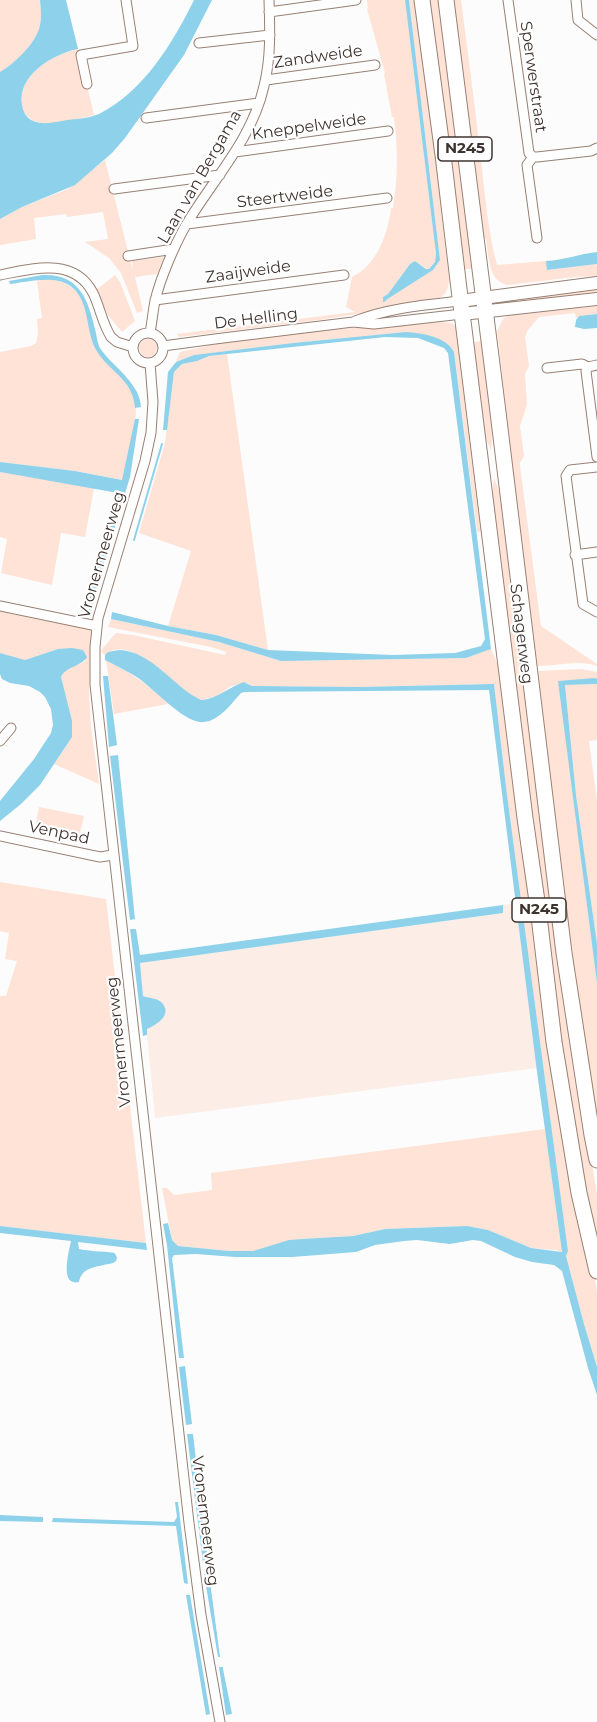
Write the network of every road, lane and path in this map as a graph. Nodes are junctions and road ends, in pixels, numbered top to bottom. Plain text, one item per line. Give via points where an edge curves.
1 (128, 0) edge
2 (269, 0) edge
3 (356, 0) edge
4 (422, 0) edge
5 (446, 0) edge
6 (508, 0) edge
7 (576, 0) edge
8 (269, 12) junction
9 (270, 35) junction
10 (597, 35) edge
11 (199, 43) dead end
12 (375, 65) dead end
13 (266, 80) junction
14 (87, 84) dead end
15 (259, 103) junction
16 (146, 118) dead end
17 (388, 131) dead end
18 (597, 148) edge
19 (235, 152) junction
20 (533, 157) junction
21 (220, 175) junction
22 (114, 189) dead end
23 (387, 198) dead end
24 (187, 224) junction
25 (537, 238) dead end
26 (174, 249) junction
27 (129, 256) dead end
28 (0, 275) edge
29 (344, 275) dead end
30 (597, 283) edge
31 (597, 299) edge
32 (155, 300) junction
33 (485, 304) junction
34 (461, 308) junction
35 (150, 333) junction
36 (163, 346) junction
37 (133, 347) junction
38 (150, 363) junction
39 (593, 366) edge
40 (547, 368) dead end
41 (597, 457) edge
42 (597, 466) edge
43 (597, 552) edge
44 (575, 555) junction
45 (0, 606) edge
46 (597, 612) edge
47 (97, 626) junction
48 (11, 728) dead end
49 (0, 741) edge
50 (0, 836) edge
51 (113, 855) junction
52 (597, 1160) edge
53 (597, 1270) edge
54 (220, 1722) edge

1 - 14 street via 133,46 81,55
2 - 8 street, Laan van Bergama
3 - 8 street
4 - 34 main road, Schagerweg / N245
5 - 33 main road, Schagerweg / N245
6 - 20 street, Sperwerstraat via 528,150
7 - 10 street via 578,20
8 - 9 street, Laan van Bergama
9 - 11 street
9 - 13 street, Laan van Bergama
12 - 13 street, Zandweide
13 - 15 street, Laan van Bergama
15 - 16 street
15 - 19 street, Laan van Bergama
17 - 19 street, Kneppelweide
18 - 20 street, Sperwerstraat
19 - 21 street, Laan van Bergama
20 - 25 street, Sperwerstraat via 527,165
21 - 22 street
21 - 24 street, Laan van Bergama
23 - 24 street, Steertweide
24 - 26 street, Laan van Bergama
26 - 27 street
26 - 32 street, Laan van Bergama
28 - 37 street via 47,267 69,272 90,289 111,337
29 - 32 street, Zaaijweide
30 - 33 street
31 - 33 street
32 - 35 street, Laan van Bergama
33 - 34 street
33 - 52 main road, Schagerweg / N245 via 563,941
34 - 36 street, De Helling via 374,324 353,322
34 - 53 main road, Schagerweg / N245 via 554,1042 579,1193
35 - 36 street via 159,337
35 - 37 street via 138,336
36 - 38 street via 158,359
37 - 38 street via 138,359
38 - 47 street, Vronermeerweg via 150,444
39 - 40 street
39 - 41 street via 586,371
42 - 44 street via 570,470 566,476
43 - 44 street
44 - 46 street via 583,604
45 - 47 street
47 - 51 street, Vronermeerweg via 95,685
48 - 49 street
50 - 51 street, Venpad via 99,857
51 - 54 street, Vronermeerweg via 189,1523

